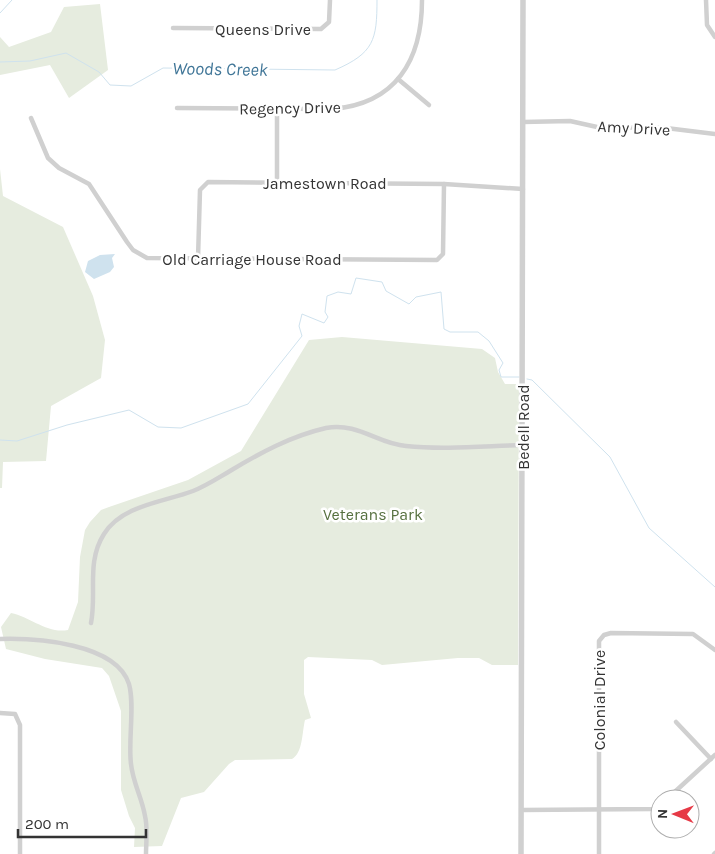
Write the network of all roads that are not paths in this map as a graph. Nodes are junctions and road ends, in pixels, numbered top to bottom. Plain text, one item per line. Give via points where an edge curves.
1 (330, 0) edge
2 (422, 0) edge
3 (523, 0) edge
4 (706, 0) edge
5 (173, 28) dead end
6 (715, 37) edge
7 (398, 79) junction
8 (429, 106) dead end
9 (178, 108) dead end
10 (278, 109) junction
11 (31, 118) dead end
12 (523, 122) junction
13 (715, 134) edge
14 (277, 183) junction
15 (444, 184) junction
16 (523, 189) junction
17 (198, 259) junction
18 (523, 446) junction
19 (91, 622) dead end
20 (0, 639) edge
21 (715, 650) edge
22 (0, 713) edge
23 (676, 722) dead end
24 (715, 755) edge
25 (711, 759) junction
26 (678, 789) edge
27 (650, 809) edge
28 (522, 810) junction
29 (598, 810) junction
30 (20, 854) edge
31 (146, 854) edge
32 (521, 854) edge
33 (598, 854) edge

1 - 5 street, Queens Drive via 329,22 321,29
2 - 7 street, Regency Drive via 419,40
3 - 12 street, Bedell Road
4 - 6 street via 707,25
7 - 8 street
7 - 10 street, Regency Drive via 376,96 350,107
9 - 10 street, Regency Drive
10 - 14 street
11 - 17 street, Old Carriage House Road via 48,158 59,168 90,184 133,250 147,258
12 - 13 street, Amy Drive via 570,122 597,127 666,128
12 - 16 street, Bedell Road
14 - 15 street, Jamestown Road
14 - 17 street, Jamestown Road via 208,182 200,190
15 - 16 street, Jamestown Road
15 - 17 street, Old Carriage House Road via 443,254 437,260
16 - 18 street, Bedell Road
18 - 19 street via 407,446 364,431 333,428 307,433 282,443 198,489 136,509 112,523 96,551
18 - 28 street, Bedell Road
20 - 31 street via 33,639 82,649 108,658 125,674 131,696 131,764 146,818
21 - 29 street, Colonial Drive via 693,634 611,634 601,638 598,644
22 - 30 street via 15,714 20,725
23 - 25 street
24 - 25 street
25 - 26 street
27 - 29 street
28 - 29 street
28 - 32 street, Bedell Road
29 - 33 street, Colonial Drive

